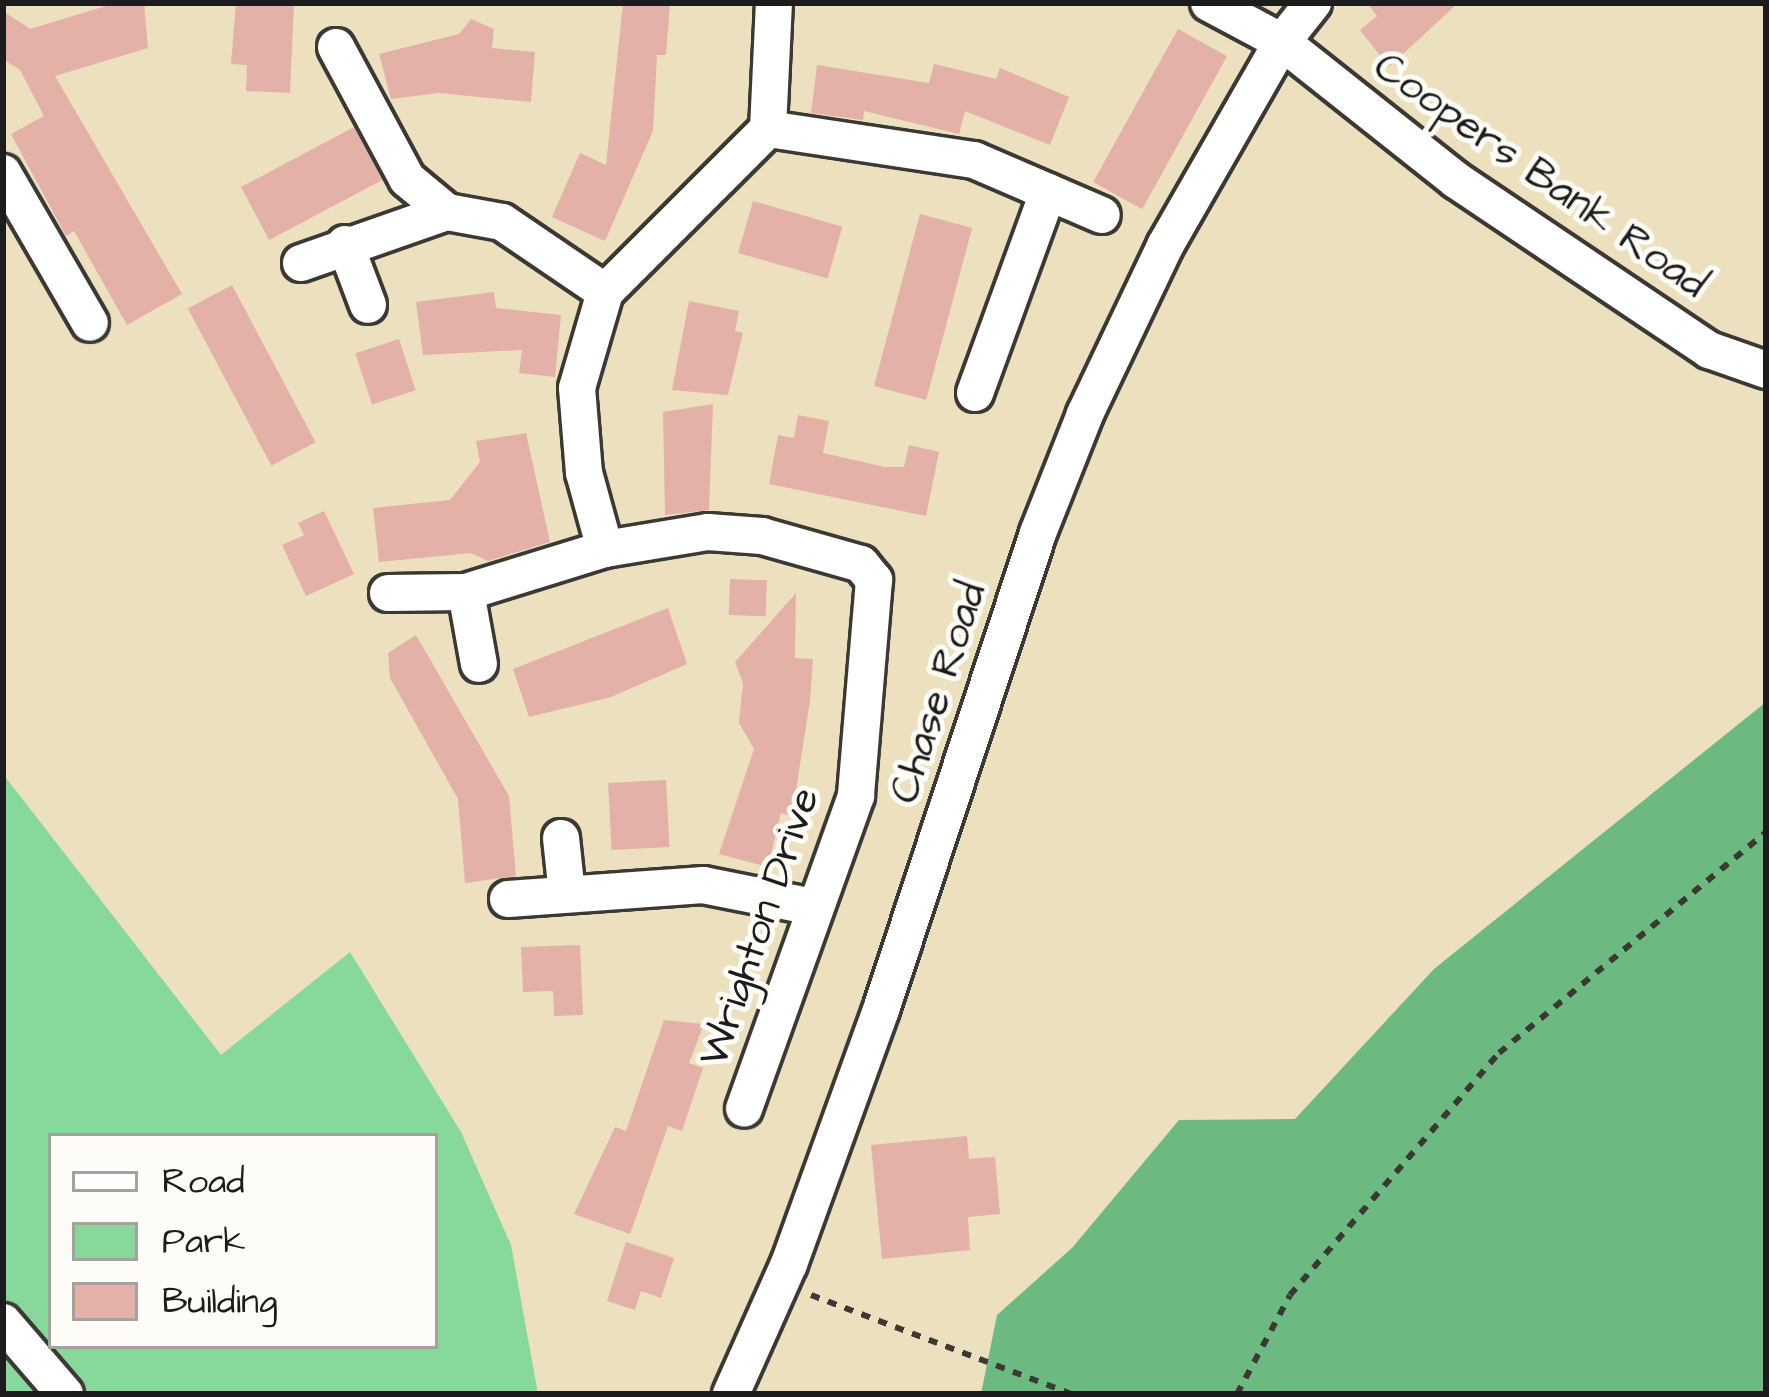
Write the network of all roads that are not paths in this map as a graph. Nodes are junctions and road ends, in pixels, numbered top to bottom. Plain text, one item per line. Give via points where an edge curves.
1 (774, 3) edge
2 (1209, 3) edge
3 (1313, 3) edge
4 (1282, 42) junction
5 (336, 46) dead end
6 (768, 129) junction
7 (3, 173) edge
8 (1048, 192) junction
9 (447, 212) junction
10 (1102, 215) dead end
11 (345, 244) junction
12 (301, 263) dead end
13 (605, 292) junction
14 (368, 305) dead end
15 (90, 323) dead end
16 (1766, 370) edge
17 (975, 393) dead end
18 (605, 548) junction
19 (466, 592) junction
20 (388, 593) dead end
21 (479, 664) dead end
22 (561, 838) dead end
23 (567, 894) junction
24 (508, 898) dead end
25 (813, 907) junction
26 (744, 1108) dead end
27 (3, 1322) edge
28 (65, 1394) edge
29 (731, 1394) edge

1 - 6 street
2 - 4 street, Coopers Bank Road
3 - 4 street, Chase Road
4 - 16 street, Coopers Bank Road via 1456,180 1709,350
4 - 29 street, Chase Road via 1165,246 1077,434 775,1295
5 - 9 street via 407,179
6 - 8 street via 974,160
6 - 13 street
7 - 15 street
8 - 10 street
8 - 17 street
9 - 11 street
9 - 13 street via 502,222
11 - 12 street
11 - 14 street
13 - 18 street via 577,388 584,473
18 - 19 street
18 - 25 street, Wrighton Drive via 708,532 762,536 861,564 874,580 856,796
19 - 20 street
19 - 21 street
22 - 23 street
23 - 24 street
23 - 25 street via 703,885
25 - 26 street, Wrighton Drive
27 - 28 street

